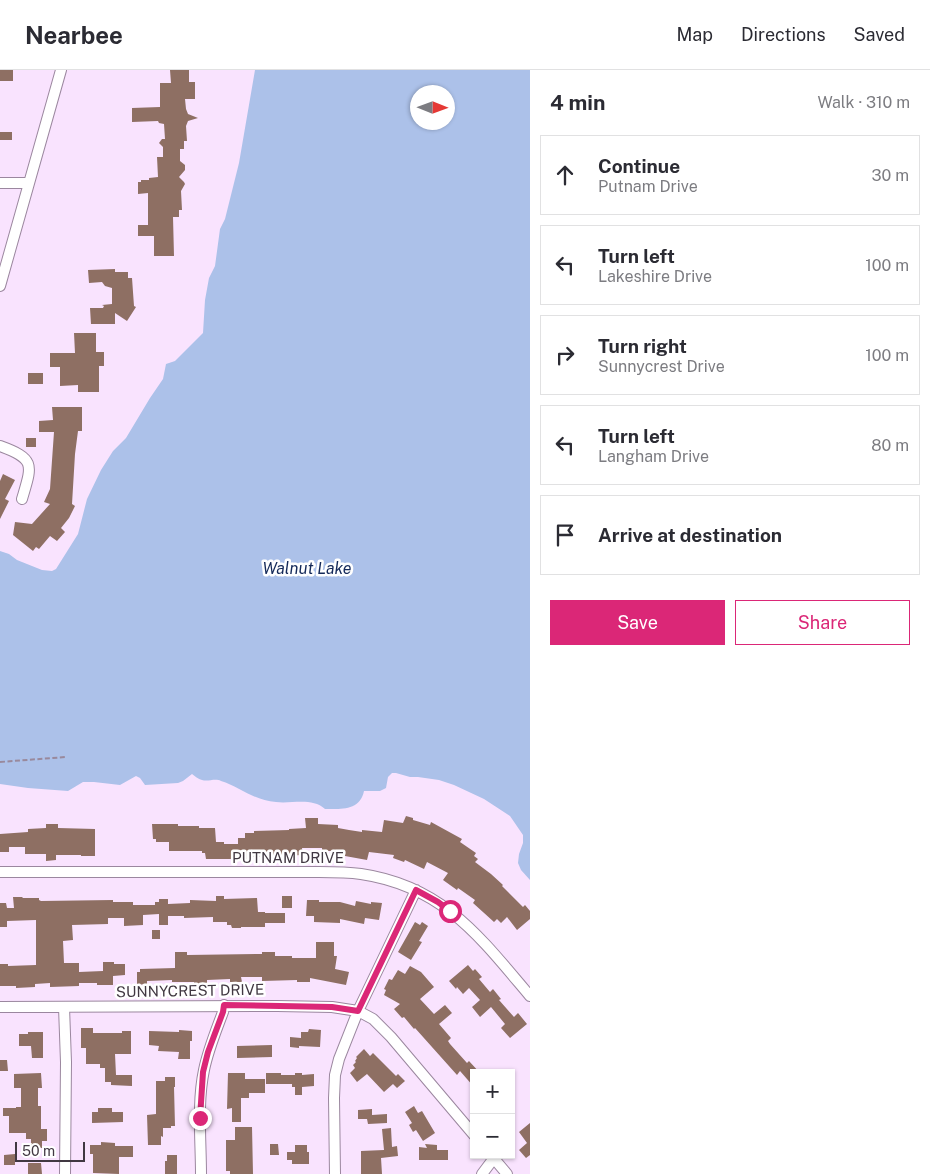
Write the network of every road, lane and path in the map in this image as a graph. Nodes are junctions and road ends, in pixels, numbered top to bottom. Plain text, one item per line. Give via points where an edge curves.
1 (61, 70) edge
2 (0, 183) edge
3 (30, 183) junction
4 (0, 286) edge
5 (0, 446) edge
6 (22, 499) dead end
7 (66, 757) dead end
8 (0, 762) edge
9 (0, 872) edge
10 (416, 890) junction
11 (530, 996) edge
12 (224, 1005) junction
13 (0, 1007) edge
14 (64, 1007) junction
15 (358, 1011) junction
16 (470, 1130) edge
17 (491, 1159) edge
18 (494, 1159) edge
19 (65, 1174) edge
20 (201, 1174) edge
21 (335, 1174) edge
22 (482, 1174) edge
23 (507, 1174) edge

1 - 3 street
2 - 3 street
3 - 4 street
5 - 6 street via 26,460 29,470
7 - 8 path
9 - 10 street, PUTNAM DRIVE via 348,873 387,879
10 - 11 street, PUTNAM DRIVE via 463,921
10 - 15 street
12 - 14 street, SUNNYCREST DRIVE
12 - 15 street, SUNNYCREST DRIVE via 332,1007
12 - 20 street via 203,1072
13 - 14 street, SUNNYCREST DRIVE
14 - 19 street
15 - 16 street, SUNNYCREST DRIVE via 373,1019 391,1037
15 - 21 street via 335,1075
17 - 22 street
18 - 23 street

